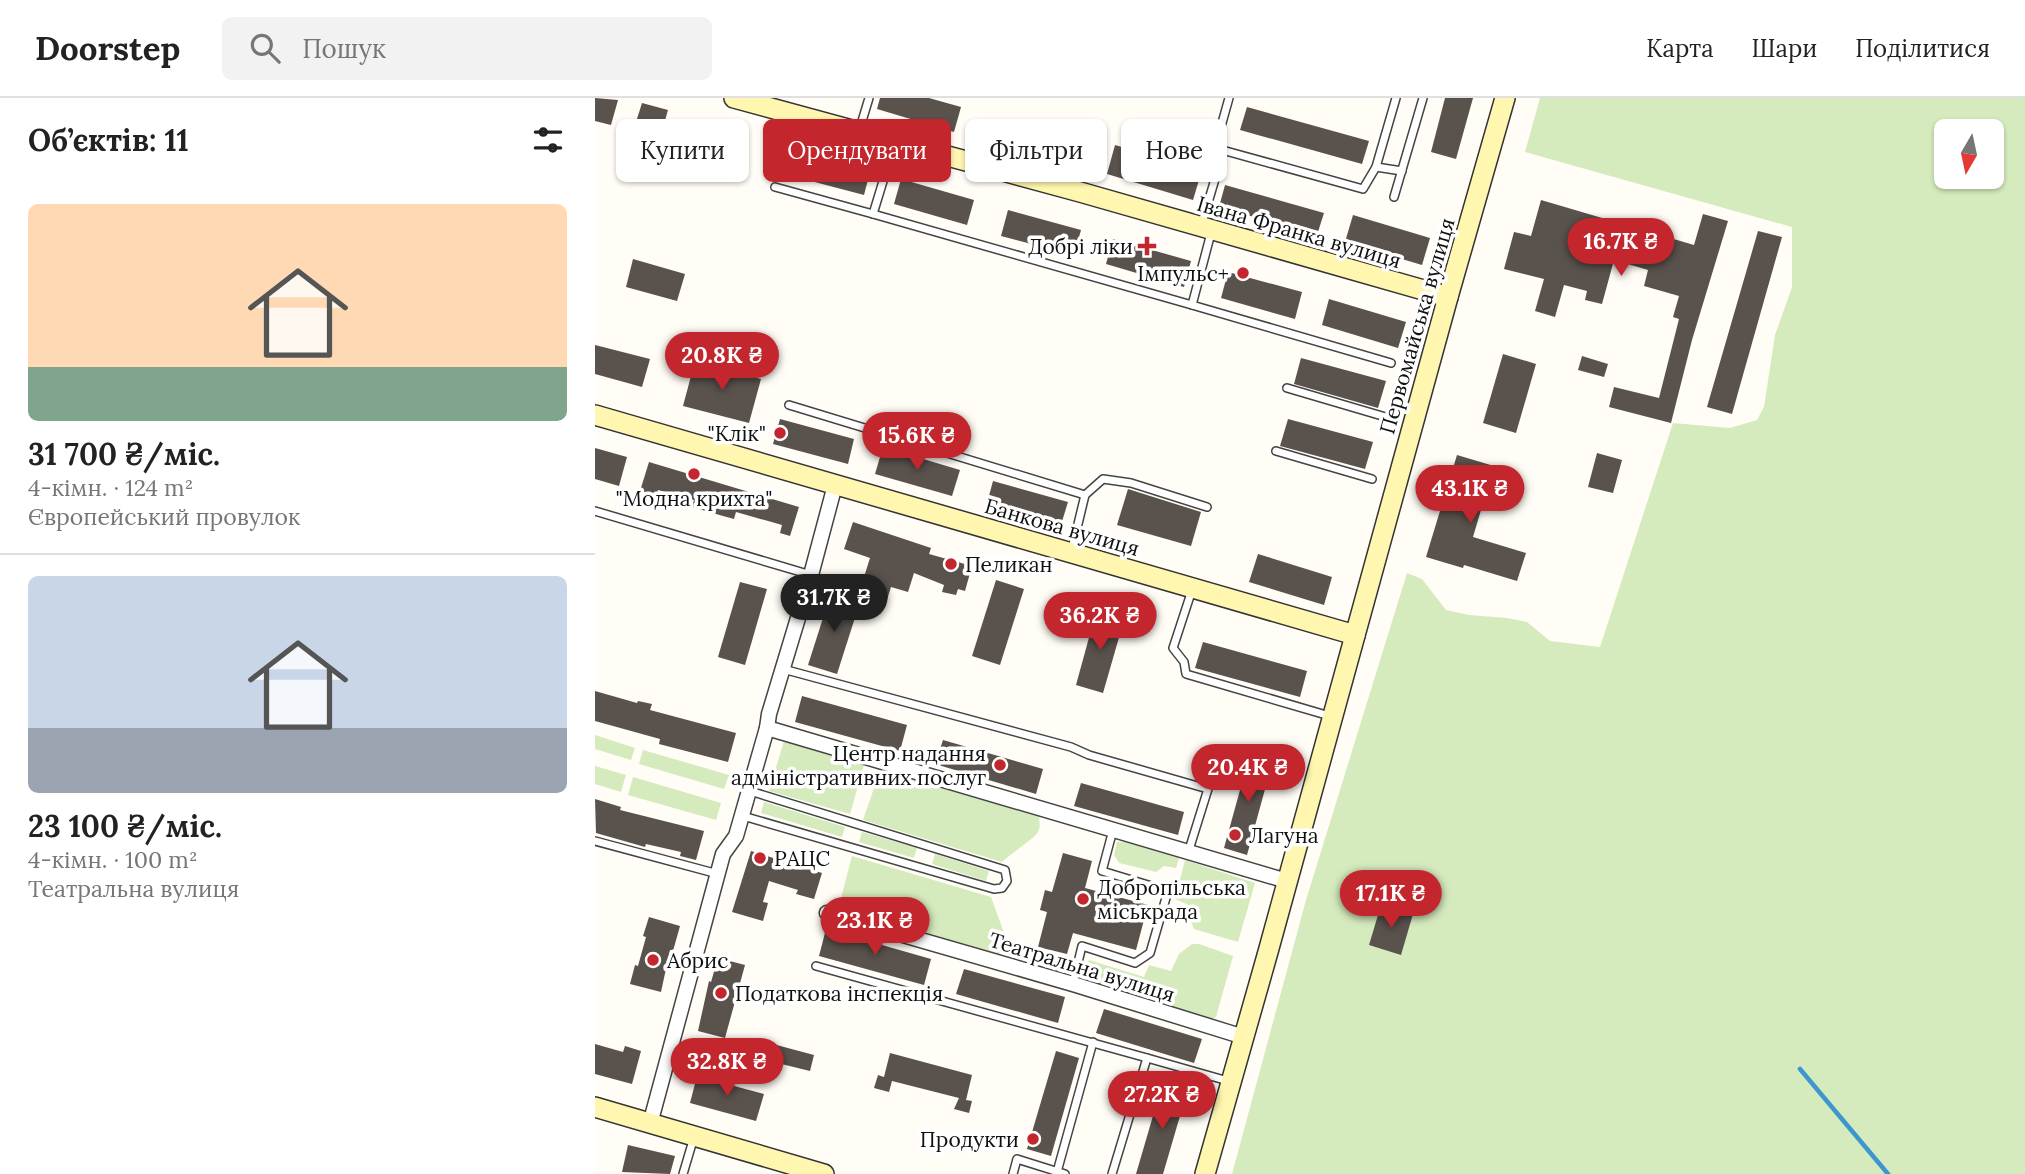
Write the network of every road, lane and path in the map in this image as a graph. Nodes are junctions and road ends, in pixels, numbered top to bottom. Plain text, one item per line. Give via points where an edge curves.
1 (734, 98) edge
2 (869, 98) edge
3 (1229, 98) edge
4 (1423, 98) edge
5 (1505, 98) edge
6 (1393, 99) edge
7 (814, 119) edge
8 (863, 119) edge
9 (1223, 119) edge
10 (1227, 151) edge
11 (951, 158) edge
12 (1376, 167) junction
13 (1402, 171) junction
14 (883, 182) edge
15 (1215, 182) edge
16 (775, 187) dead end
17 (1394, 197) dead end
18 (873, 214) junction
19 (1206, 229) junction
20 (1448, 297) junction
21 (1192, 305) junction
22 (1391, 363) dead end
23 (1287, 388) dead end
24 (789, 405) dead end
25 (595, 415) edge
26 (1389, 418) dead end
27 (1276, 451) dead end
28 (1372, 479) dead end
29 (835, 485) junction
30 (1085, 495) junction
31 (1207, 506) dead end
32 (595, 511) edge
33 (1070, 553) junction
34 (811, 575) junction
35 (1192, 589) junction
36 (1355, 635) junction
37 (782, 669) junction
38 (1333, 717) junction
39 (767, 728) junction
40 (750, 792) junction
41 (743, 816) junction
42 (1113, 830) junction
43 (595, 841) edge
44 (1188, 853) junction
45 (719, 874) junction
46 (1287, 881) junction
47 (827, 913) dead end
48 (816, 966) dead end
49 (1073, 984) junction
50 (1244, 1037) junction
51 (1093, 1042) junction
52 (1147, 1058) junction
53 (1231, 1082) junction
54 (595, 1107) edge
55 (650, 1124) junction
56 (695, 1137) junction
57 (1061, 1173) edge
58 (684, 1174) edge
59 (824, 1174) edge
60 (1013, 1174) edge
61 (1112, 1174) edge
62 (1205, 1174) edge

1 - 7 street, Івана Франка вулиця
2 - 8 lane
3 - 9 lane
4 - 13 lane
5 - 20 street, Первомайська вулиця
6 - 12 lane
10 - 12 lane via 1363,189
11 - 19 street, Івана Франка вулиця
12 - 13 lane
13 - 17 lane
14 - 18 lane
15 - 19 lane
16 - 18 lane
18 - 21 lane
19 - 20 street, Івана Франка вулиця
19 - 21 lane
20 - 36 street, Первомайська вулиця
21 - 22 lane
23 - 26 lane
24 - 30 lane
25 - 29 street, Банкова вулиця
27 - 28 lane
29 - 33 street, Банкова вулиця
29 - 34 street
30 - 31 lane via 1103,479 1117,480
30 - 33 lane
32 - 34 lane
33 - 35 street, Банкова вулиця
34 - 37 street
35 - 36 street, Банкова вулиця
35 - 38 lane via 1173,648 1184,662 1186,674
36 - 38 street, Первомайська вулиця
37 - 39 street
37 - 44 lane via 1208,789
38 - 46 street, Первомайська вулиця
39 - 40 street
39 - 42 street
40 - 41 street
40 - 41 lane via 1005,870 1007,881 994,889
41 - 45 street via 723,854
42 - 44 street
42 - 49 lane via 1102,871 1168,891 1150,953 1135,963 1082,946
43 - 45 lane
44 - 46 street
45 - 55 street
46 - 50 street, Первомайська вулиця
47 - 49 street, Театральна вулиця
48 - 51 lane
49 - 50 street, Театральна вулиця
50 - 53 street, Первомайська вулиця
51 - 52 lane
51 - 57 lane
52 - 53 lane
52 - 61 lane
53 - 62 street, Первомайська вулиця
54 - 55 street
55 - 56 street
56 - 58 lane
56 - 59 street
57 - 60 lane via 1017,1159

